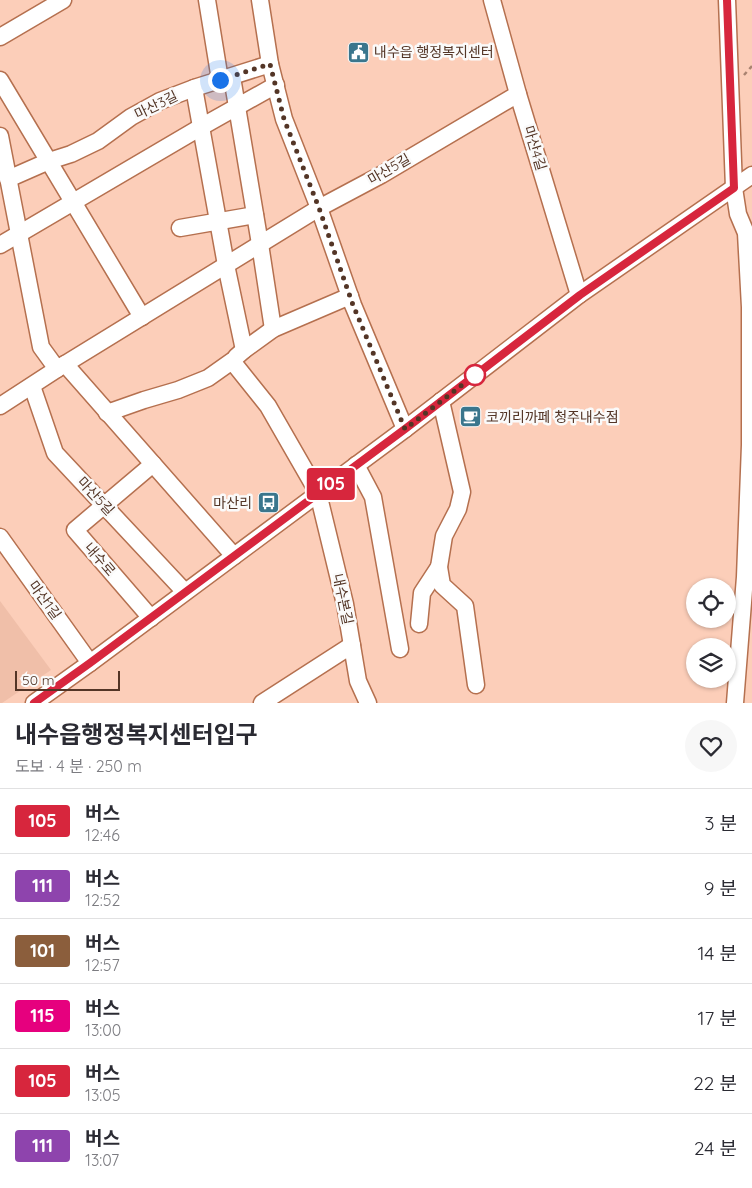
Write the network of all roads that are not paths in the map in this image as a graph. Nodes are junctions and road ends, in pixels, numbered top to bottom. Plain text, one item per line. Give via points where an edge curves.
1 (63, 0) edge
2 (207, 0) edge
3 (260, 0) edge
4 (492, 0) edge
5 (727, 0) edge
6 (0, 37) edge
7 (270, 64) junction
8 (226, 78) junction
9 (0, 80) edge
10 (276, 86) junction
11 (194, 88) junction
12 (518, 94) junction
13 (238, 106) junction
14 (201, 127) junction
15 (0, 136) edge
16 (48, 161) junction
17 (751, 176) edge
18 (8, 179) junction
19 (734, 188) junction
20 (73, 202) junction
21 (319, 208) junction
22 (255, 215) junction
23 (218, 222) junction
24 (180, 228) dead end
25 (19, 234) junction
26 (260, 244) junction
27 (0, 245) edge
28 (226, 265) junction
29 (580, 295) junction
30 (350, 296) junction
31 (142, 317) junction
32 (272, 329) junction
33 (238, 356) junction
34 (61, 367) junction
35 (32, 386) junction
36 (441, 401) junction
37 (0, 406) edge
38 (107, 413) junction
39 (405, 429) junction
40 (152, 464) junction
41 (356, 465) junction
42 (318, 494) junction
43 (104, 505) junction
44 (0, 537) edge
45 (234, 556) junction
46 (439, 567) junction
47 (185, 592) junction
48 (151, 618) junction
49 (418, 624) dead end
50 (352, 645) junction
51 (400, 649) dead end
52 (90, 663) junction
53 (476, 685) dead end
54 (42, 700) edge
55 (262, 703) edge
56 (368, 703) edge
57 (735, 703) edge

1 - 6 street
2 - 8 street
3 - 7 street
4 - 12 street, 마산4길
5 - 19 street
7 - 8 street, 마산3길
7 - 10 street
8 - 11 street, 마산3길
8 - 13 street
9 - 16 street
10 - 13 street
10 - 21 street via 284,119
11 - 14 street
11 - 16 street, 마산3길 via 131,117 98,141
12 - 21 street, 마산5길
12 - 29 street, 마산4길
13 - 14 street
13 - 22 street
14 - 20 street
14 - 23 street
15 - 18 street
16 - 18 street, 마산3길
16 - 20 street
17 - 19 street
18 - 25 street
19 - 29 street
19 - 57 street via 738,214 746,233 750,308 746,568
20 - 25 street
20 - 31 street
21 - 26 street, 마산5길
21 - 30 street
22 - 23 street
22 - 26 street
23 - 24 street
23 - 28 street
25 - 27 street
25 - 34 street via 41,347
26 - 28 street, 마산5길
26 - 32 street
28 - 31 street, 마산5길
28 - 33 street
29 - 36 street
30 - 32 street
30 - 39 street
31 - 34 street, 마산5길
32 - 33 street
33 - 38 street via 208,378
33 - 42 street
34 - 35 street, 마산5길
34 - 38 street
35 - 37 street, 마산5길
35 - 43 street, 마산5길 via 55,452
36 - 39 street
36 - 46 street via 462,492 458,509 444,536
38 - 40 street
39 - 41 street
40 - 43 street
40 - 45 street
41 - 42 street
41 - 51 street via 373,498
42 - 45 street
42 - 50 street, 내수본길
43 - 47 street, 마산5길
43 - 48 street, 내수로 via 75,530
44 - 52 street, 마산1길
45 - 47 street
46 - 49 street via 422,593
46 - 53 street via 442,585 465,606
47 - 48 street
48 - 52 street
50 - 55 street
50 - 56 street, 내수본길 via 358,681
52 - 54 street

